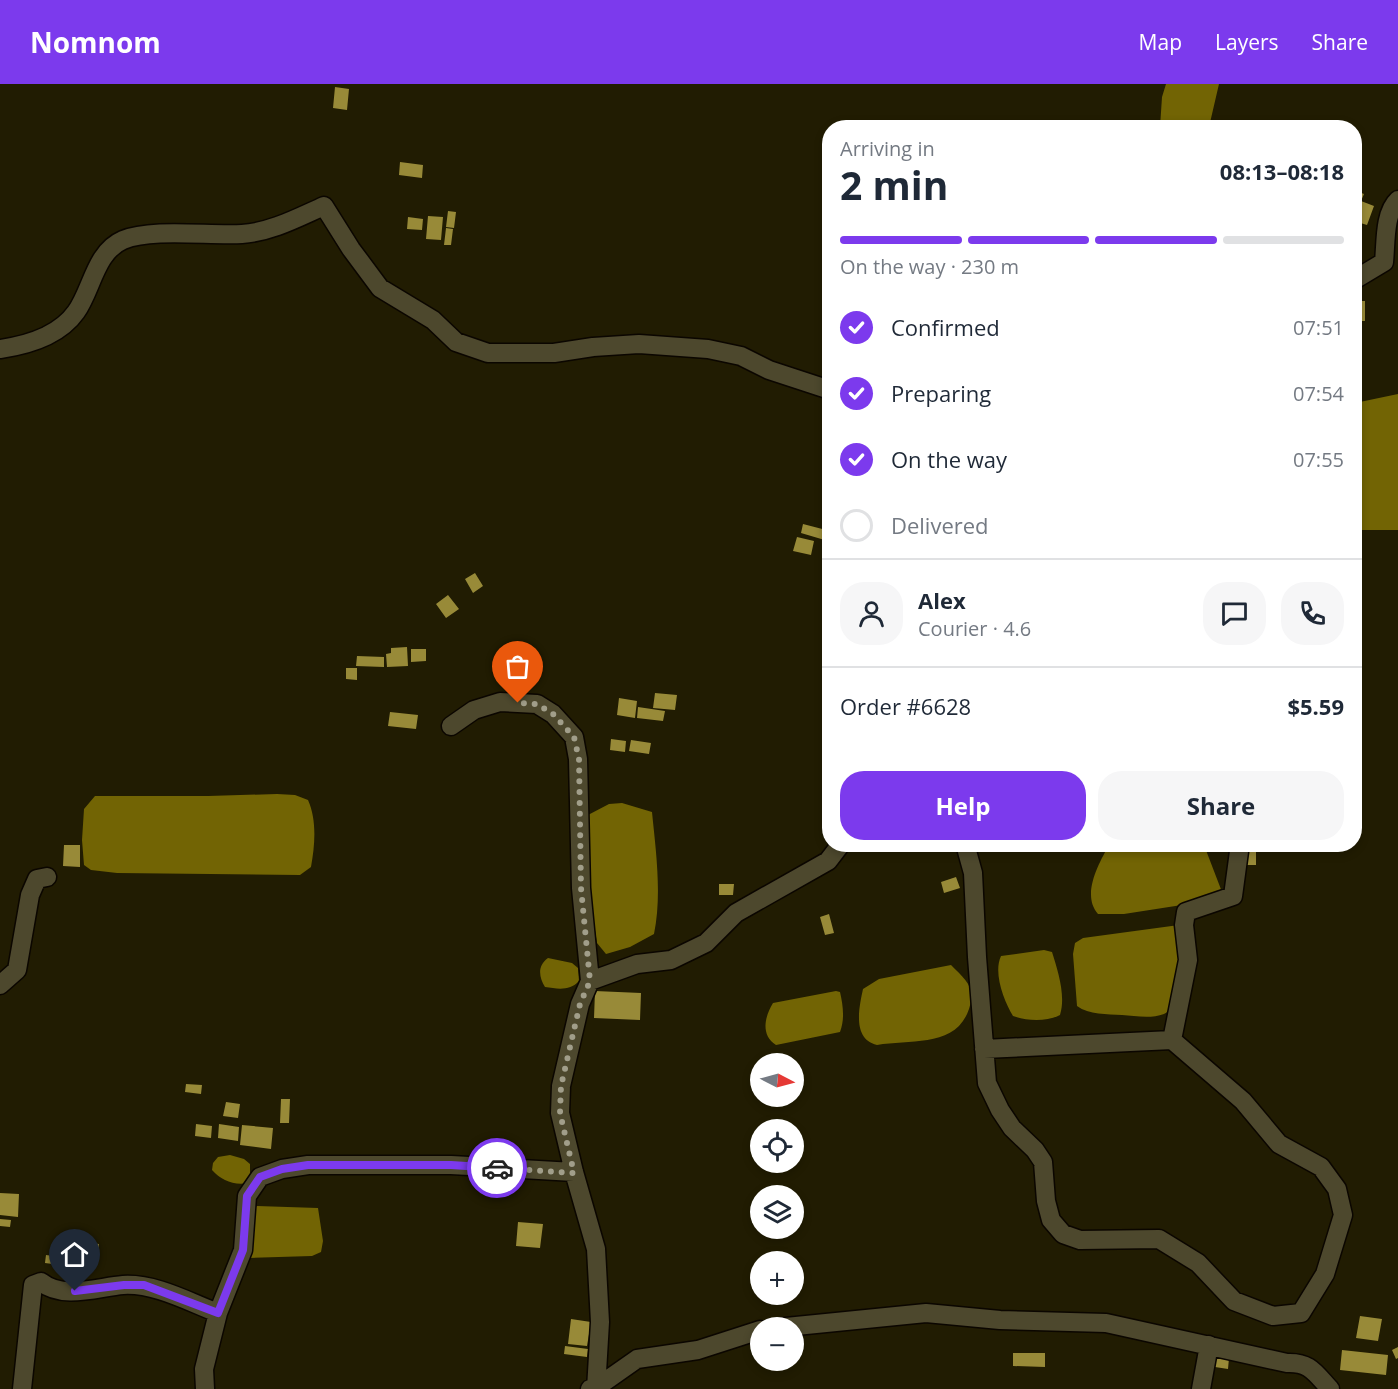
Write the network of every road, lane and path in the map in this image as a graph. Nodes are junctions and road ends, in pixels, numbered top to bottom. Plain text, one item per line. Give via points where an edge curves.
1 (1398, 200) edge
2 (1362, 274) edge
3 (0, 349) edge
4 (822, 387) edge
5 (451, 726) dead end
6 (835, 852) edge
7 (967, 852) edge
8 (1239, 852) edge
9 (47, 877) dead end
10 (590, 981) junction
11 (0, 985) edge
12 (1172, 1040) junction
13 (984, 1049) junction
14 (574, 1173) junction
15 (218, 1313) junction
16 (804, 1325) edge
17 (750, 1333) edge
18 (1209, 1345) junction
19 (594, 1388) edge
20 (22, 1389) edge
21 (205, 1389) edge
22 (1201, 1389) edge
23 (1330, 1389) edge

1 - 2 street via 1389,215 1384,261
3 - 4 street via 23,346 50,335 66,322 80,307 97,267 121,240 139,235 265,231 324,206 380,288 433,320 456,342 488,353 554,353 639,344 708,349 741,356
5 - 10 street via 474,710 500,702 537,704 553,714 574,737 579,759 581,888
6 - 10 street via 828,861 736,914 706,943 671,960 637,964
7 - 13 street via 973,873
8 - 12 street via 1233,896 1186,912 1188,960
9 - 11 street via 37,879 30,895 17,970
10 - 14 street via 580,1004 561,1086 560,1113
12 - 13 street
12 - 13 street via 1243,1101 1279,1144 1321,1167 1337,1190 1343,1215 1325,1274 1301,1313 1273,1316 1234,1301 1198,1263 1159,1239 1080,1240 1063,1234 1051,1220 1043,1162 1012,1128 987,1083
14 - 15 street via 451,1165 308,1165 260,1177 247,1196 243,1250
14 - 19 street via 596,1249 600,1323
15 - 20 street via 144,1285 62,1291 49,1289 41,1282 33,1285
15 - 21 street via 204,1369
16 - 18 street via 926,1313 1106,1323
17 - 19 street via 698,1350 637,1359
18 - 22 street
18 - 23 street via 1287,1363 1299,1362 1310,1367

